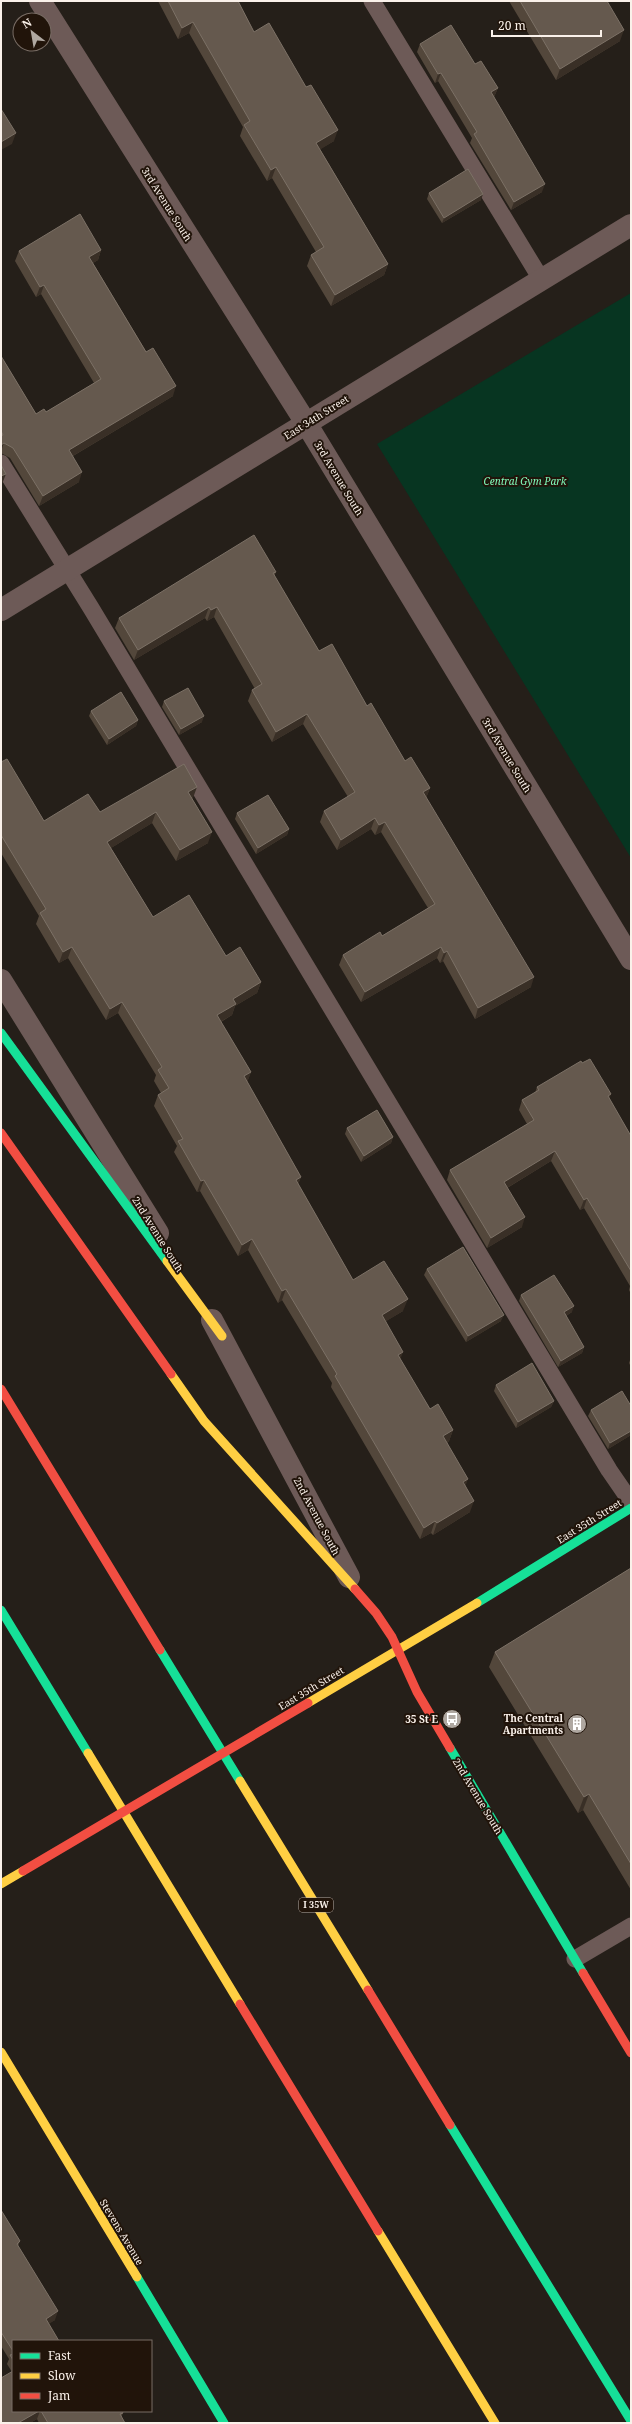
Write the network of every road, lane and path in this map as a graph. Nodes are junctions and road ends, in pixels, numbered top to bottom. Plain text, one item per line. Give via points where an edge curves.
1 (40, 1) edge
2 (372, 1) edge
3 (631, 225) edge
4 (541, 279) junction
5 (306, 423) junction
6 (1, 463) edge
7 (66, 570) junction
8 (1, 610) edge
9 (631, 959) edge
10 (1, 980) edge
11 (1, 1033) edge
12 (1, 1133) edge
13 (222, 1336) junction
14 (1, 1389) edge
15 (631, 1502) edge
16 (631, 1508) edge
17 (355, 1589) junction
18 (1, 1610) edge
19 (399, 1648) junction
20 (1, 1884) edge
21 (631, 1926) edge
22 (575, 1959) junction
23 (1, 2052) edge
24 (631, 2052) edge
25 (631, 2421) edge
26 (224, 2423) edge
27 (495, 2423) edge

1 - 5 street, 3rd Avenue South
2 - 4 lane
3 - 4 street, East 34th Street
4 - 5 street, East 34th Street
5 - 7 street, East 34th Street
5 - 9 street, 3rd Avenue South
6 - 7 lane
7 - 8 street, East 34th Street
7 - 15 lane via 609,1470
10 - 13 street, 2nd Avenue South
11 - 13 main road
12 - 17 main road via 204,1421
13 - 17 street, 2nd Avenue South
14 - 25 main road, I 35W
16 - 19 main road, East 35th Street
17 - 19 main road, 2nd Avenue South via 375,1608
18 - 27 main road
19 - 20 main road, East 35th Street, bridge
19 - 22 main road, 2nd Avenue South via 417,1692
21 - 22 lane
22 - 24 main road, 2nd Avenue South
23 - 26 main road, Stevens Avenue

